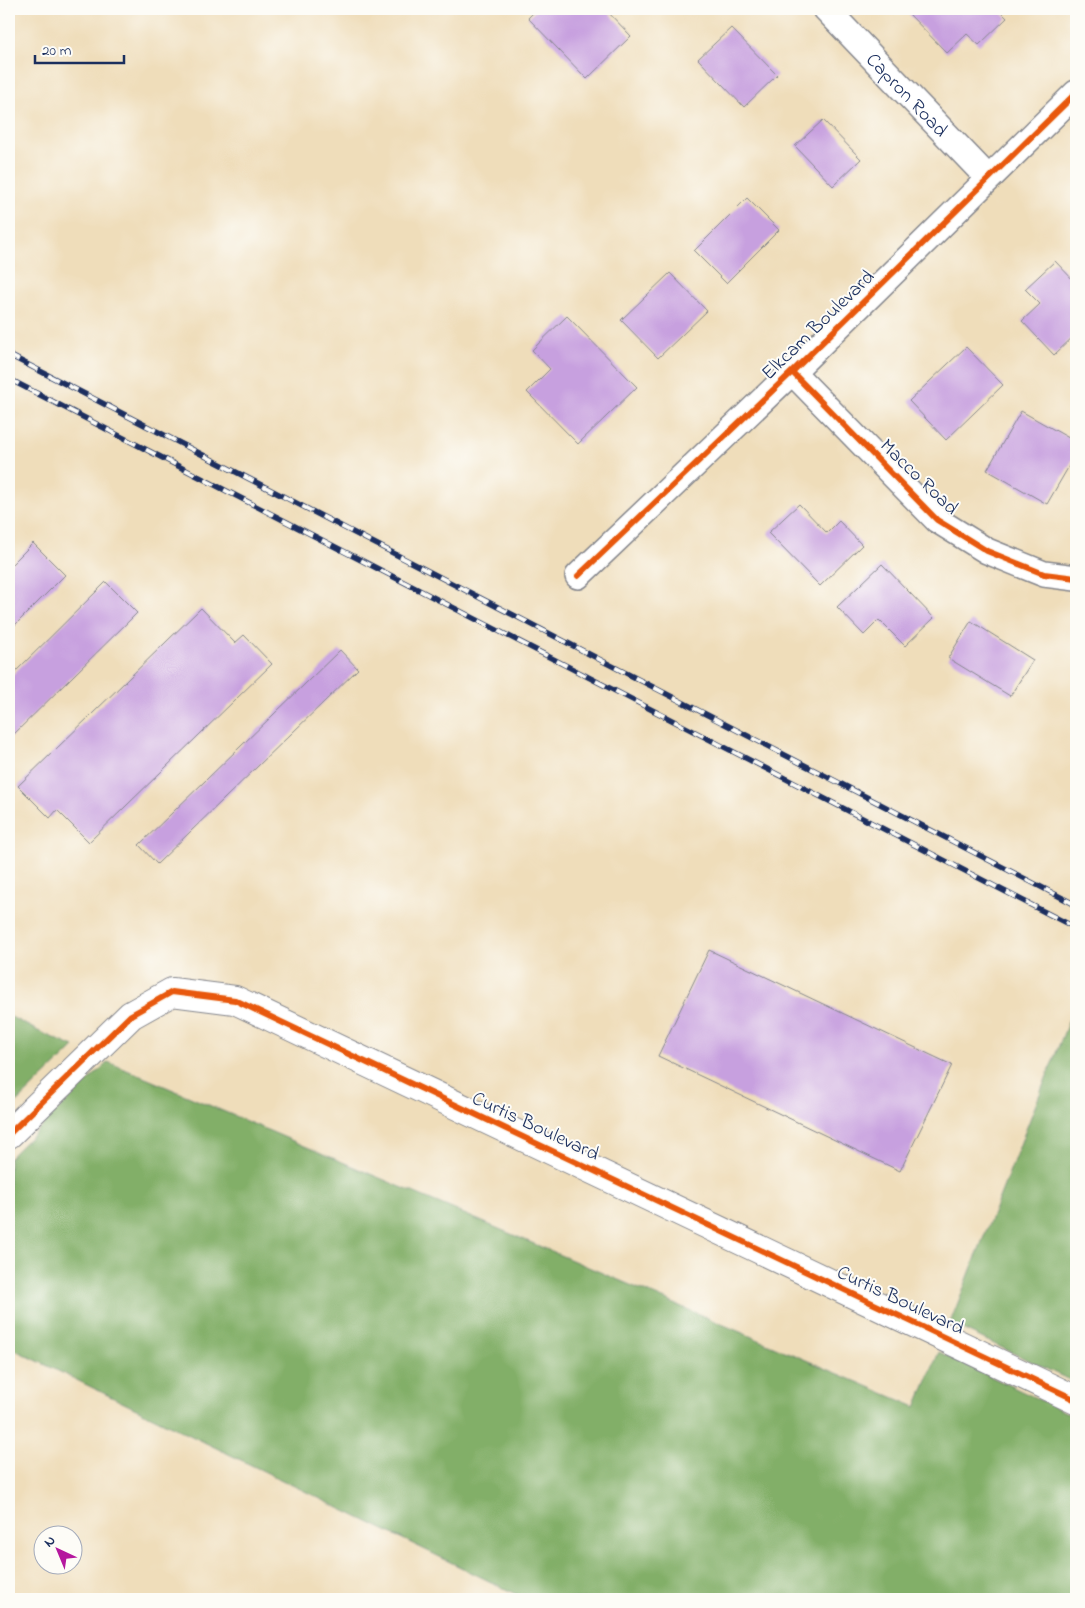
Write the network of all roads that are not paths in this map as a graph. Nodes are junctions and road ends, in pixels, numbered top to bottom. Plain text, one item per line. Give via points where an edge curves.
1 (826, 9) edge
2 (1076, 93) edge
3 (988, 178) junction
4 (792, 372) junction
5 (578, 576) dead end
6 (1076, 578) edge
7 (9, 1134) edge
8 (1076, 1400) edge

1 - 3 street, Capron Road
2 - 3 street, Elkcam Boulevard
3 - 4 street, Elkcam Boulevard
4 - 5 street, Elkcam Boulevard
4 - 6 street, Macco Road via 937,520 987,551 1044,574
7 - 8 street, Curtis Boulevard via 131,1015 172,992 235,1000

